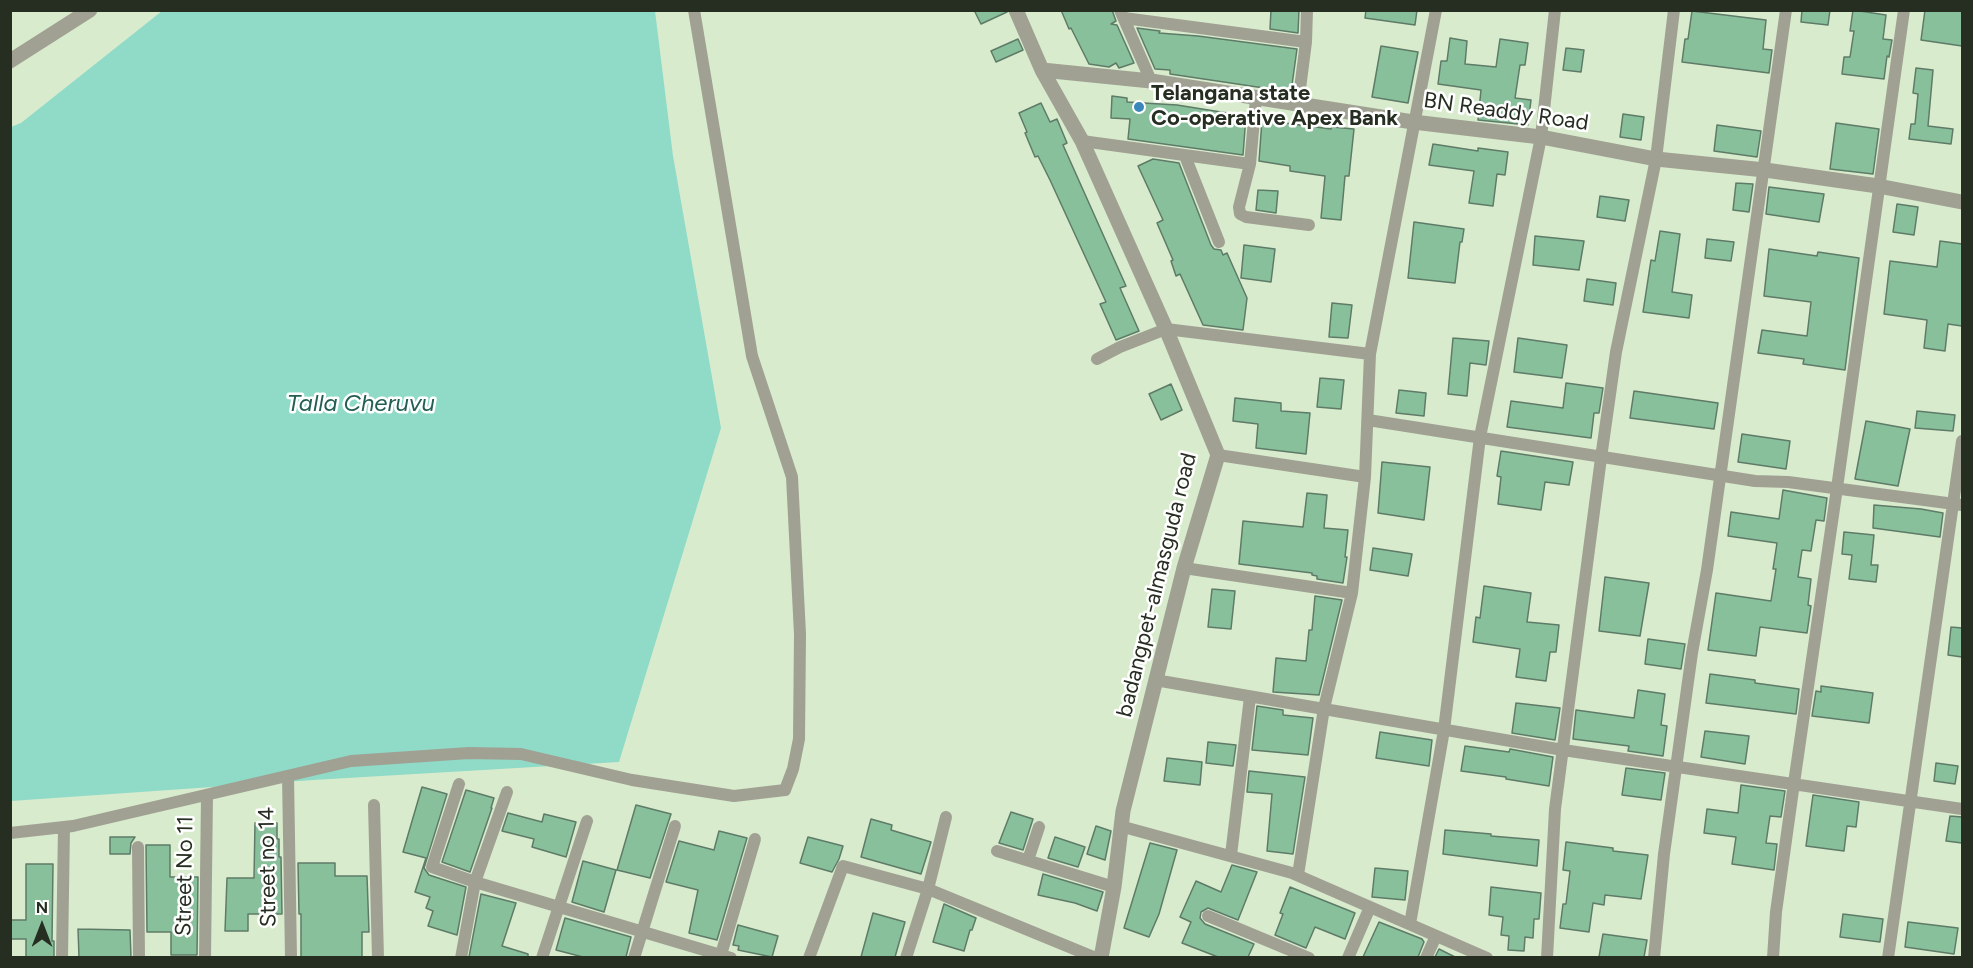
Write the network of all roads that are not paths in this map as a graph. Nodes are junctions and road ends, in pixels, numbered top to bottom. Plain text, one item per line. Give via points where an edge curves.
1 (90, 10) edge
2 (694, 10) edge
3 (1016, 10) edge
4 (1307, 10) edge
5 (1436, 10) edge
6 (1555, 10) edge
7 (1674, 10) edge
8 (1786, 10) edge
9 (1904, 10) edge
10 (1122, 14) edge
11 (1306, 42) junction
12 (10, 61) edge
13 (1042, 70) junction
14 (1151, 81) junction
15 (1256, 98) junction
16 (1298, 104) junction
17 (1413, 122) junction
18 (1541, 137) junction
19 (1082, 141) junction
20 (1185, 156) junction
21 (1656, 159) junction
22 (1250, 164) junction
23 (1765, 170) junction
24 (1878, 186) junction
25 (1962, 202) edge
26 (1309, 225) dead end
27 (1219, 242) dead end
28 (1166, 329) junction
29 (1370, 354) junction
30 (1097, 359) dead end
31 (1368, 420) junction
32 (1480, 437) junction
33 (1962, 441) edge
34 (1218, 455) junction
35 (1601, 458) junction
36 (1721, 476) junction
37 (1365, 477) junction
38 (1837, 488) junction
39 (1959, 505) edge
40 (1184, 568) junction
41 (1352, 593) junction
42 (1155, 680) junction
43 (1250, 697) junction
44 (1324, 708) junction
45 (1444, 730) junction
46 (1563, 750) junction
47 (1676, 765) junction
48 (288, 776) junction
49 (1794, 783) junction
50 (459, 784) dead end
51 (507, 792) dead end
52 (207, 795) junction
53 (1911, 801) junction
54 (374, 805) dead end
55 (1962, 809) edge
56 (946, 817) dead end
57 (587, 821) dead end
58 (675, 826) dead end
59 (1120, 826) junction
60 (64, 827) junction
61 (1039, 827) dead end
62 (10, 834) edge
63 (755, 839) dead end
64 (138, 847) dead end
65 (998, 851) dead end
66 (1232, 855) junction
67 (1029, 860) junction
68 (1298, 875) junction
69 (475, 882) junction
70 (1114, 887) junction
71 (928, 890) junction
72 (558, 906) junction
73 (1370, 907) junction
74 (1208, 916) dead end
75 (1410, 924) junction
76 (643, 931) junction
77 (1436, 936) junction
78 (724, 956) edge
79 (62, 957) edge
80 (139, 957) edge
81 (205, 957) edge
82 (291, 957) edge
83 (378, 957) edge
84 (461, 957) edge
85 (542, 957) edge
86 (634, 957) edge
87 (809, 957) edge
88 (906, 957) edge
89 (1096, 957) edge
90 (1101, 957) edge
91 (1309, 957) edge
92 (1348, 957) edge
93 (1426, 957) edge
94 (1487, 957) edge
95 (1547, 957) edge
96 (1654, 957) edge
97 (1773, 957) edge
98 (1888, 957) edge

1 - 12 street
2 - 48 street via 752,356 792,477 801,634 799,727 793,769 785,790 734,796 632,780 521,754 469,753 351,761
3 - 13 street, badangpet-almasguda road
4 - 11 street
5 - 17 street
6 - 18 street
7 - 21 street
8 - 23 street
9 - 24 street
10 - 11 street
10 - 14 street
11 - 16 street
13 - 14 street, BN Readdy Road
13 - 19 street, badangpet-almasguda road
14 - 15 street, BN Readdy Road
15 - 16 street, BN Readdy Road
15 - 22 street
16 - 17 street, BN Readdy Road
17 - 18 street, BN Readdy Road
17 - 29 street
18 - 21 street, BN Readdy Road
18 - 32 street
19 - 20 street
19 - 28 street, badangpet-almasguda road
20 - 22 street
20 - 27 street
21 - 23 street, BN Readdy Road
21 - 35 street via 1616,352
22 - 26 street via 1240,214
23 - 24 street, BN Readdy Road
23 - 36 street
24 - 25 street, BN Readdy Road
24 - 38 street
28 - 29 street
28 - 30 street
28 - 34 street, badangpet-almasguda road
29 - 31 street
31 - 32 street
31 - 37 street
32 - 35 street
32 - 45 street
33 - 39 street
34 - 37 street
34 - 40 street, badangpet-almasguda road
35 - 36 street
35 - 46 street
36 - 38 street
36 - 47 street
37 - 41 street
38 - 39 street
38 - 49 street
39 - 53 street
40 - 41 street
40 - 42 street, badangpet-almasguda road
41 - 44 street
42 - 43 street
42 - 59 street, badangpet-almasguda road
43 - 44 street
43 - 66 street
44 - 45 street
44 - 68 street
45 - 46 street
45 - 75 street
46 - 47 street
46 - 95 street via 1555,808
47 - 49 street
47 - 96 street
48 - 52 street
48 - 82 street, Street no 14
49 - 53 street
49 - 97 street
50 - 69 street via 432,867
51 - 69 street
52 - 60 street
52 - 81 street, Street No 11
53 - 55 street
53 - 98 street
54 - 83 street
56 - 71 street
57 - 72 street
58 - 76 street
59 - 66 street
59 - 70 street, badangpet-almasguda road
60 - 62 street
60 - 79 street
61 - 67 street
63 - 78 street
64 - 80 street
65 - 67 street
66 - 68 street
67 - 70 street
68 - 73 street
69 - 72 street
69 - 84 street
70 - 90 street, badangpet-almasguda road
71 - 87 street via 843,866
71 - 88 street
71 - 89 street
72 - 76 street
72 - 85 street
73 - 75 street
73 - 92 street
74 - 91 street
75 - 77 street
76 - 78 street
76 - 86 street
77 - 93 street
77 - 94 street

